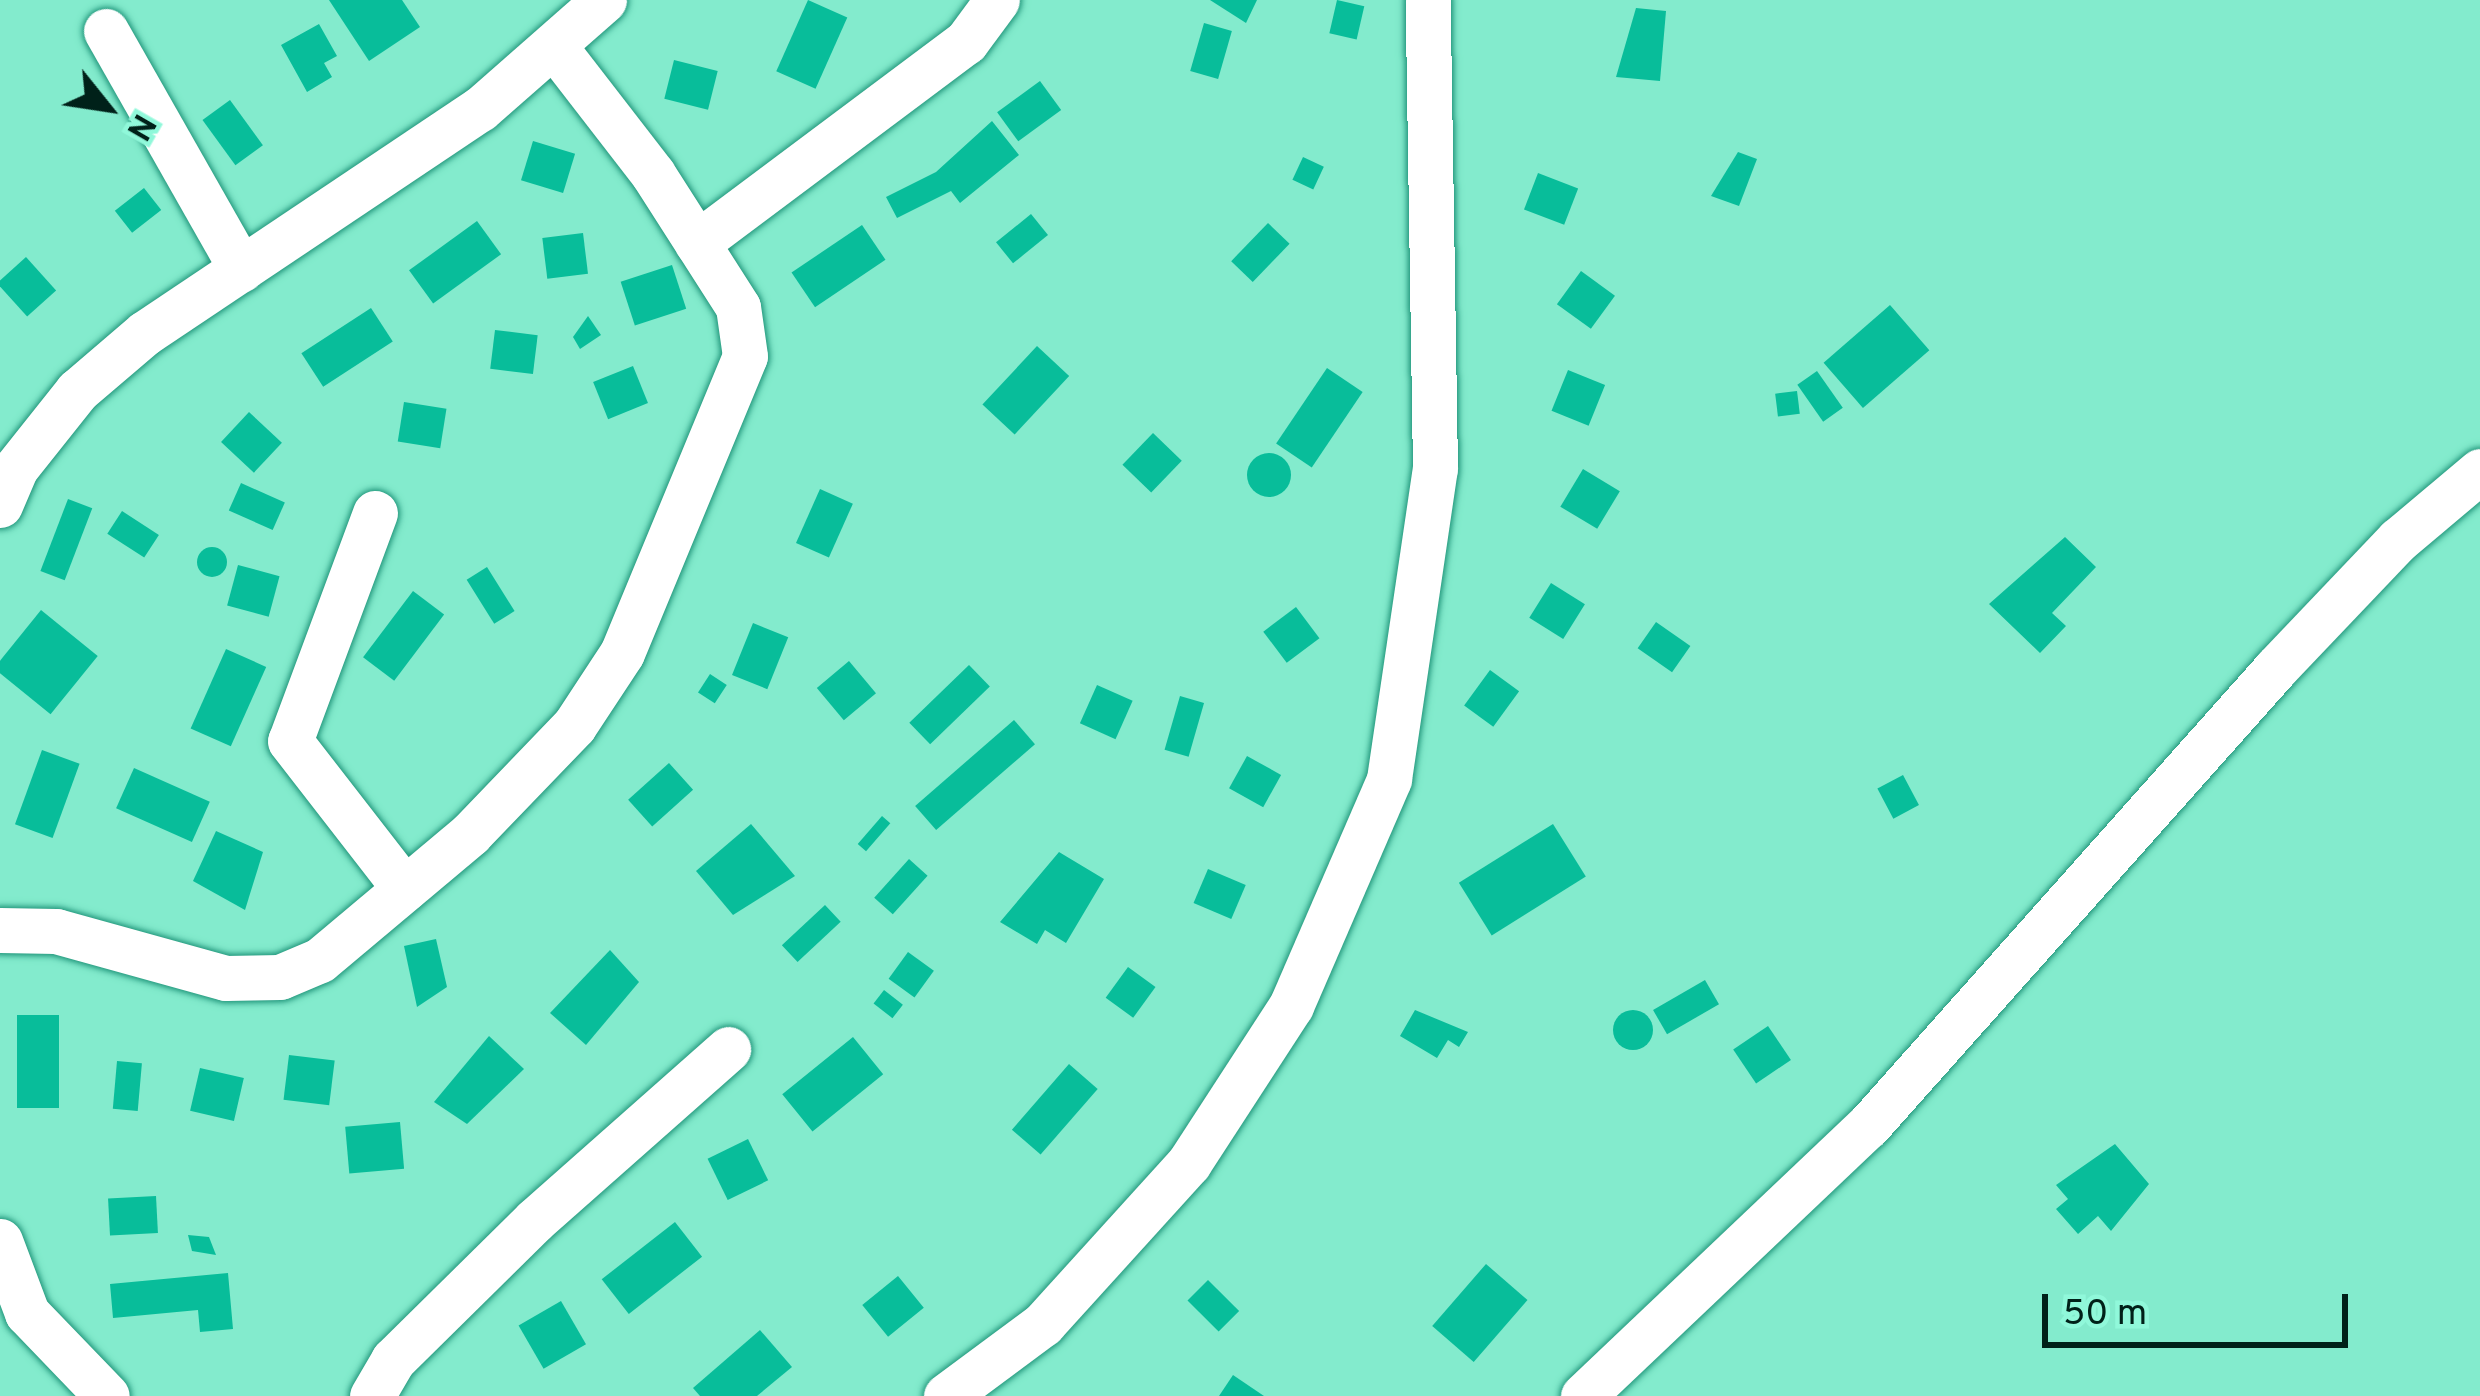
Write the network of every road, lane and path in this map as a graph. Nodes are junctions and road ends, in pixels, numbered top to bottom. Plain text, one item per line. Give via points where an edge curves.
1 (604, 0) edge
2 (997, 0) edge
3 (1428, 0) edge
4 (106, 31) dead end
5 (557, 50) junction
6 (697, 243) junction
7 (241, 268) junction
8 (2480, 471) edge
9 (0, 505) edge
10 (375, 513) dead end
11 (405, 889) junction
12 (0, 930) edge
13 (728, 1049) dead end
14 (0, 1241) edge
15 (107, 1396) edge
16 (372, 1396) edge
17 (946, 1396) edge
18 (1583, 1396) edge

1 - 5 street
2 - 6 street via 965,42
3 - 17 street via 1435,469 1389,779 1292,1006 1189,1163 1043,1324
4 - 7 street
5 - 6 street
5 - 7 street
6 - 11 street via 737,307 745,356 622,653 574,726
7 - 9 street via 77,391 15,470
8 - 18 street via 2398,540 2276,668 1868,1126
10 - 11 street via 290,741
11 - 12 street via 320,960 280,977 226,978 56,931
13 - 16 street via 536,1220 393,1360
14 - 15 street via 28,1313

